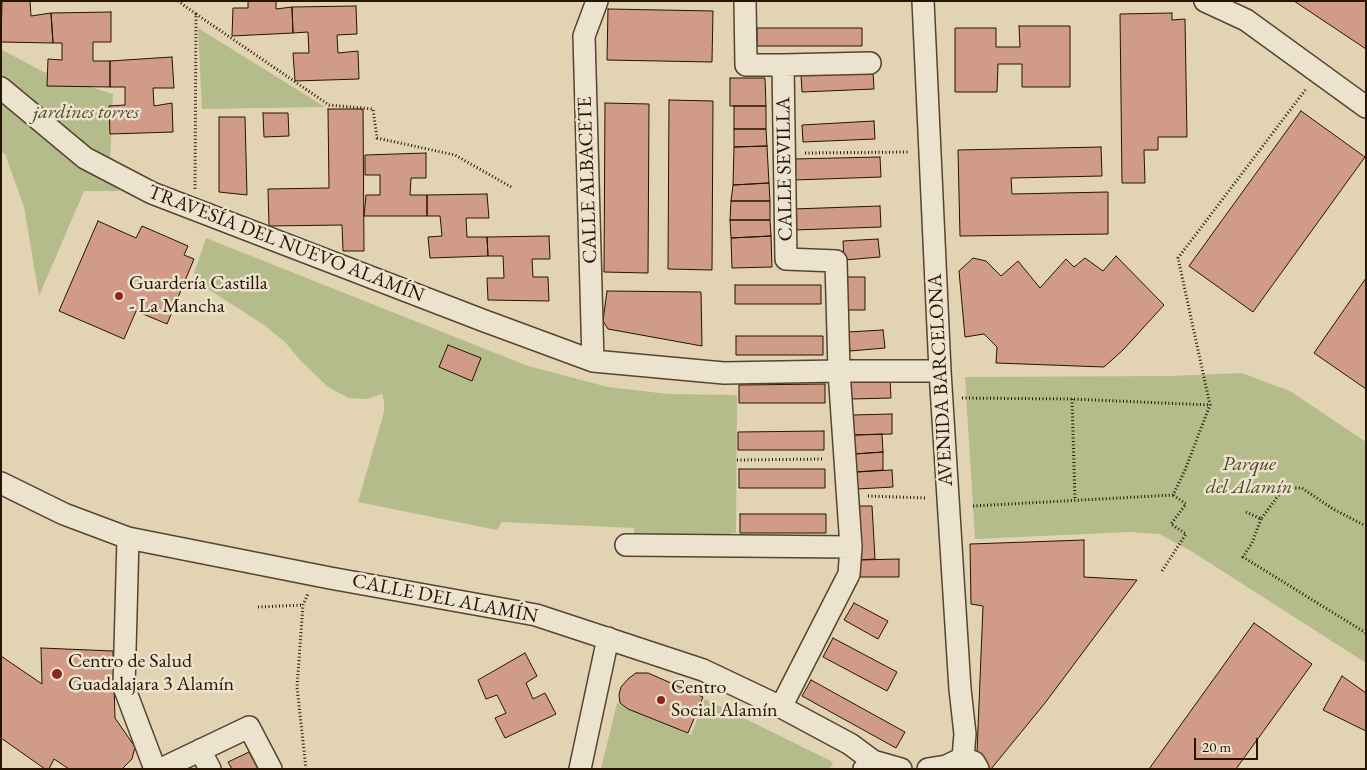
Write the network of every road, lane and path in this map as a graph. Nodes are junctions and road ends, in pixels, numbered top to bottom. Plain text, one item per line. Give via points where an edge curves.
1 (178, 1) edge
2 (596, 1) edge
3 (745, 1) edge
4 (922, 1) edge
5 (1207, 2) edge
6 (196, 14) junction
7 (870, 63) dead end
8 (783, 65) junction
9 (1318, 73) junction
10 (1, 88) edge
11 (1366, 107) edge
12 (784, 152) junction
13 (930, 152) junction
14 (514, 188) dead end
15 (195, 209) junction
16 (593, 361) junction
17 (839, 371) junction
18 (940, 371) junction
19 (941, 398) junction
20 (1072, 398) junction
21 (1210, 405) junction
22 (845, 458) junction
23 (737, 460) dead end
24 (1, 483) edge
25 (848, 495) junction
26 (1173, 495) junction
27 (948, 499) junction
28 (1075, 500) junction
29 (973, 506) dead end
30 (1246, 512) dead end
31 (1261, 519) junction
32 (1366, 526) edge
33 (128, 538) junction
34 (626, 545) dead end
35 (851, 547) junction
36 (1162, 571) dead end
37 (316, 575) junction
38 (303, 604) junction
39 (258, 607) dead end
40 (1366, 633) edge
41 (608, 638) junction
42 (781, 707) junction
43 (200, 750) junction
44 (971, 763) edge
45 (869, 765) edge
46 (155, 769) edge
47 (160, 769) edge
48 (210, 769) edge
49 (271, 769) edge
50 (306, 769) edge
51 (580, 769) edge
52 (901, 769) edge
53 (928, 769) edge

1 - 6 path
2 - 16 street, CALLE ALBACETE via 584,36
3 - 8 street via 746,65
4 - 13 street, AVENIDA BARCELONA
5 - 9 street via 1246,20
6 - 14 path via 329,105 373,109 377,138 455,155
6 - 15 path
7 - 8 street
8 - 12 street, CALLE SEVILLA
9 - 11 street
9 - 21 path via 1178,258
10 - 15 street, TRAVESÍA DEL NUEVO ALAMÍN via 85,158 152,193
12 - 13 path
12 - 17 street, CALLE SEVILLA via 786,259 836,261
13 - 18 street, AVENIDA BARCELONA
15 - 16 street, TRAVESÍA DEL NUEVO ALAMÍN
16 - 17 street via 724,373
17 - 18 street
17 - 22 street, CALLE SEVILLA
18 - 19 street, AVENIDA BARCELONA
19 - 20 path
19 - 27 street, AVENIDA BARCELONA
20 - 21 path
20 - 28 path
21 - 26 path
22 - 23 path
22 - 25 street, CALLE SEVILLA
24 - 33 street, CALLE DEL ALAMÍN via 64,514
25 - 27 path
25 - 35 street, CALLE SEVILLA
26 - 28 path
26 - 36 path via 1186,504 1171,524 1186,534
27 - 44 street, AVENIDA BARCELONA via 960,689
28 - 29 path
30 - 31 path
31 - 32 path via 1284,488 1302,488
31 - 40 path via 1243,557
33 - 37 street, CALLE DEL ALAMÍN
33 - 46 street via 124,687
34 - 35 street
35 - 42 street, CALLE SEVILLA via 849,574
37 - 38 path
37 - 41 street, CALLE DEL ALAMÍN via 536,615
38 - 39 path
38 - 50 path via 297,687
41 - 42 street, CALLE DEL ALAMÍN via 703,670
41 - 51 street
42 - 45 street, CALLE DEL ALAMÍN via 850,744
43 - 47 street
43 - 48 street
43 - 49 street via 249,727
44 - 53 street
45 - 52 street

